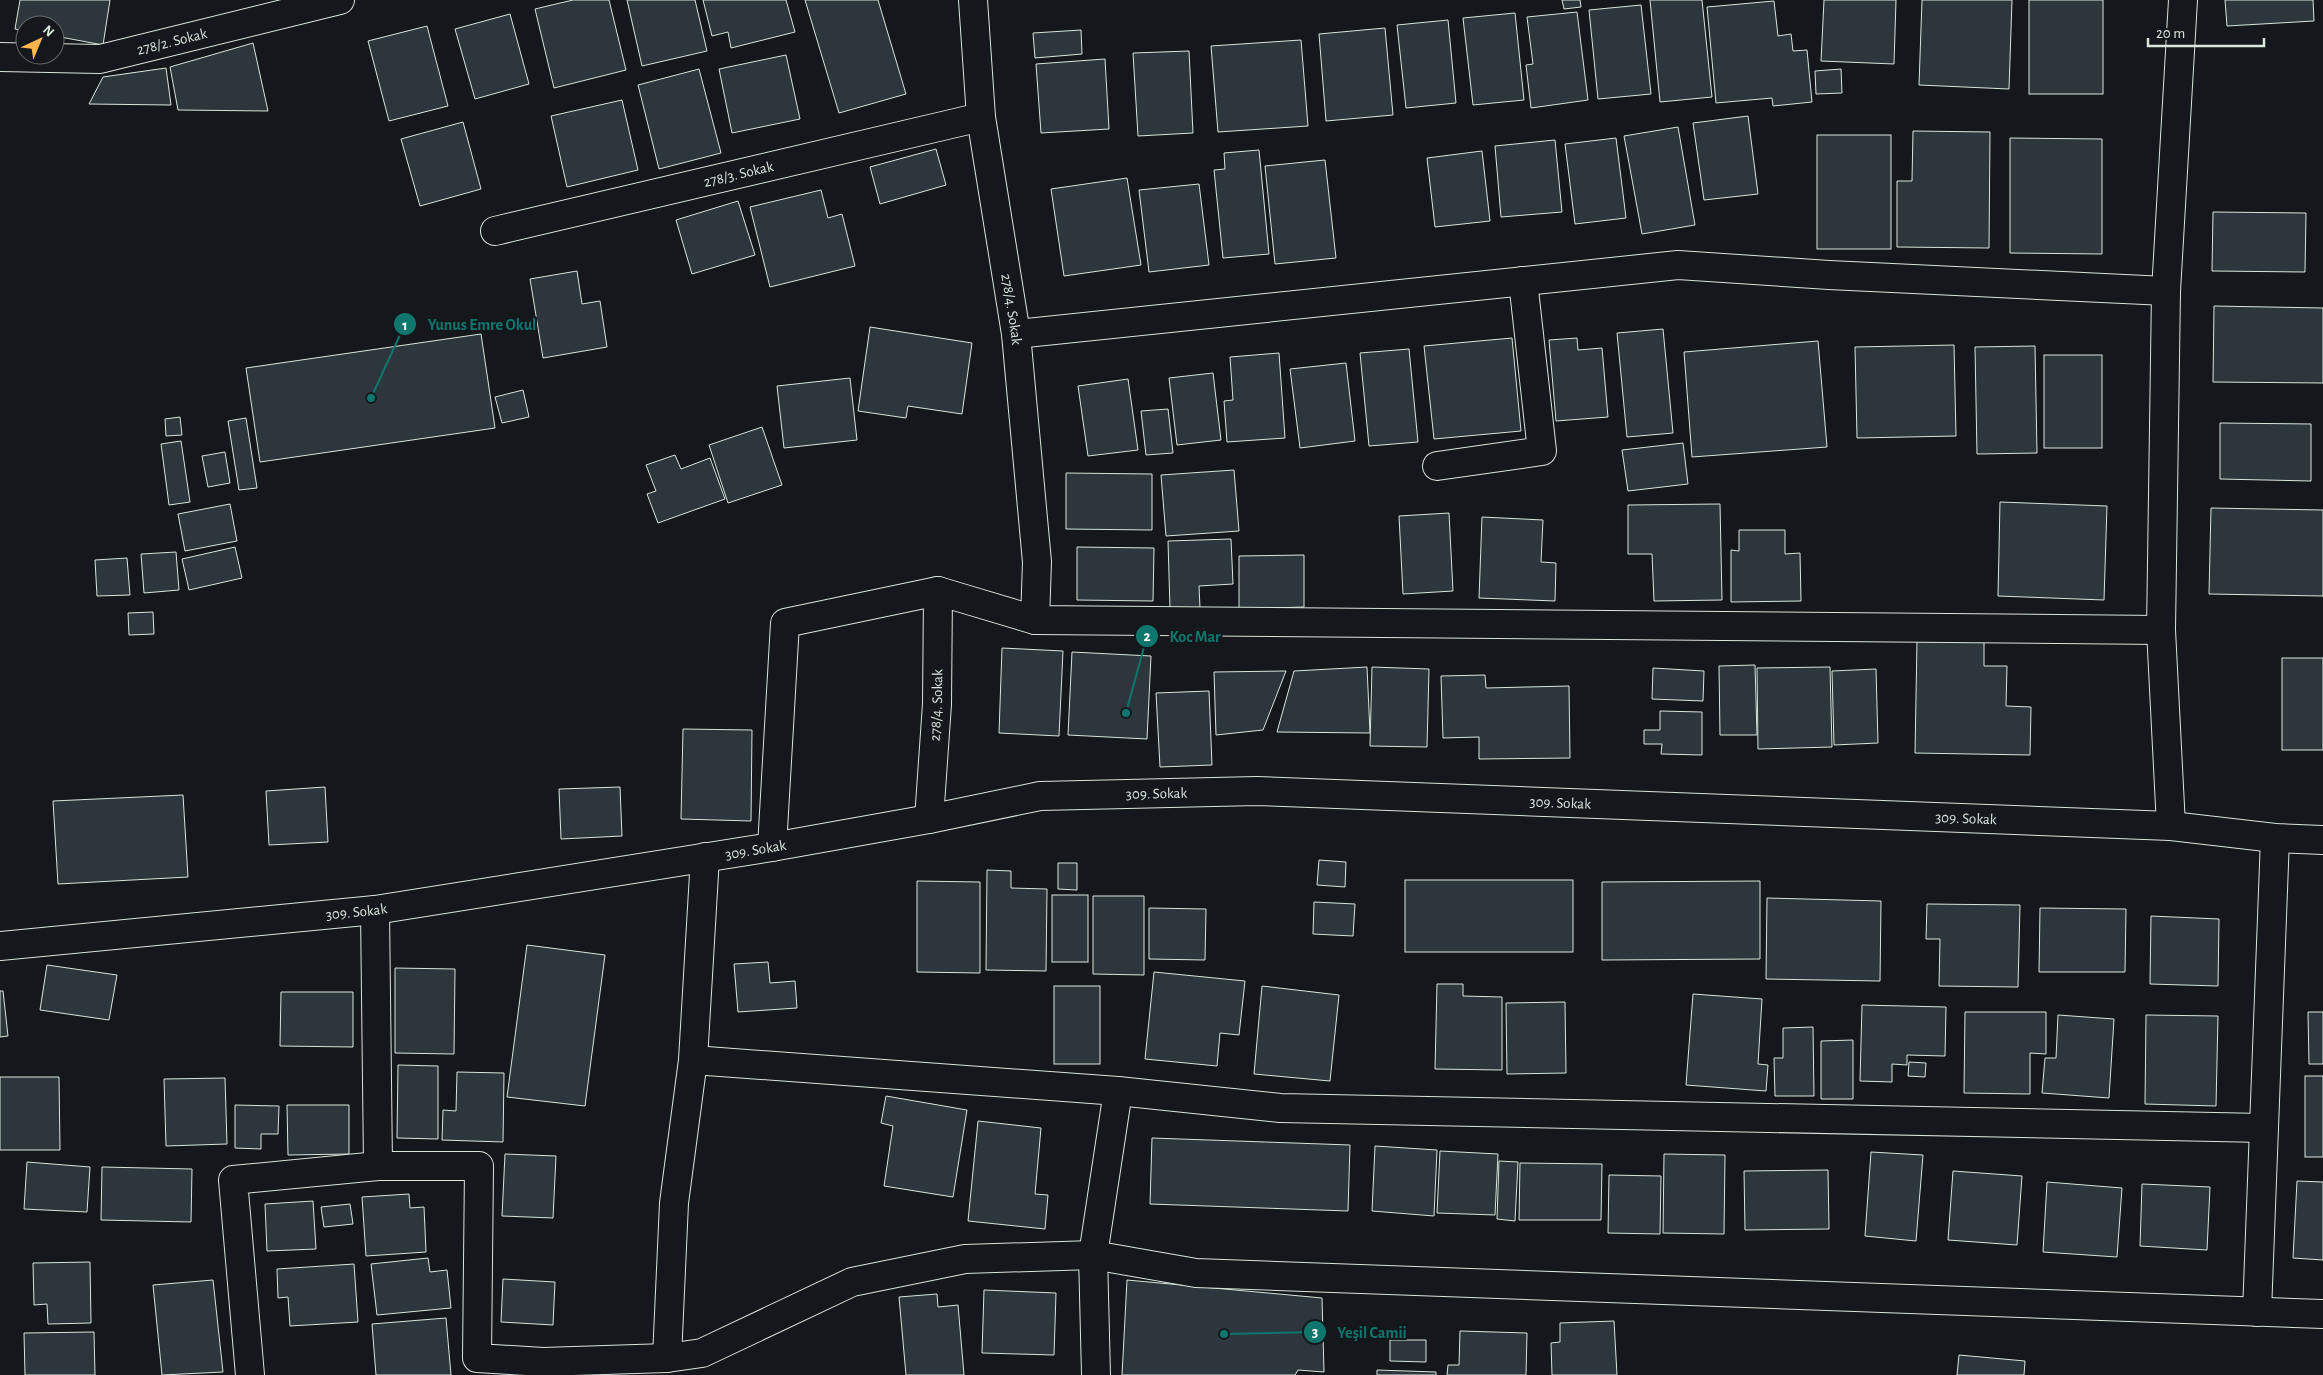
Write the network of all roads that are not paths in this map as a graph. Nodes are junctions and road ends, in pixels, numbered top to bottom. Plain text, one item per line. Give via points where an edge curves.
1 (340, 0) edge
2 (973, 0) edge
3 (2183, 0) edge
4 (0, 57) edge
5 (981, 117) junction
6 (495, 231) dead end
7 (1523, 281) junction
8 (2166, 291) junction
9 (1016, 334) junction
10 (1437, 466) dead end
11 (938, 591) junction
12 (1035, 620) junction
13 (2161, 630) junction
14 (929, 819) junction
15 (2171, 826) junction
16 (2275, 838) junction
17 (2323, 840) edge
18 (772, 847) junction
19 (705, 857) junction
20 (375, 910) junction
21 (0, 946) edge
22 (692, 1060) junction
23 (1118, 1091) junction
24 (2264, 1128) junction
25 (378, 1166) junction
26 (1093, 1255) junction
27 (2257, 1312) junction
28 (2323, 1314) edge
29 (668, 1358) junction
30 (703, 1364) edge
31 (543, 1368) edge
32 (250, 1375) edge
33 (1096, 1375) edge

1 - 4 street, 278/2. Sokak via 100,59
2 - 5 street, 278/4. Sokak
3 - 8 street
5 - 6 street, 278/3. Sokak
5 - 9 street, 278/4. Sokak
7 - 8 street via 1678,265
7 - 9 street
7 - 10 street via 1542,450
8 - 13 street
9 - 12 street, 278/4. Sokak via 1037,562
11 - 12 street
11 - 14 street, 278/4. Sokak via 937,704
11 - 18 street via 784,623
12 - 13 street
13 - 15 street
14 - 15 street, 309. Sokak via 1040,796 1257,791
14 - 18 street, 309. Sokak
15 - 16 street, 309. Sokak
16 - 17 street, 309. Sokak
16 - 24 street
18 - 19 street, 309. Sokak
19 - 20 street, 309. Sokak
19 - 22 street
20 - 21 street, 309. Sokak
20 - 25 street
22 - 23 street
22 - 29 street via 674,1202
23 - 24 street via 1280,1108
23 - 26 street
24 - 27 street
25 - 31 street via 479,1166 477,1358
25 - 32 street via 233,1180
26 - 27 street via 1196,1273
26 - 30 street via 965,1258 852,1282
26 - 33 street
27 - 28 street
29 - 30 street
29 - 31 street

